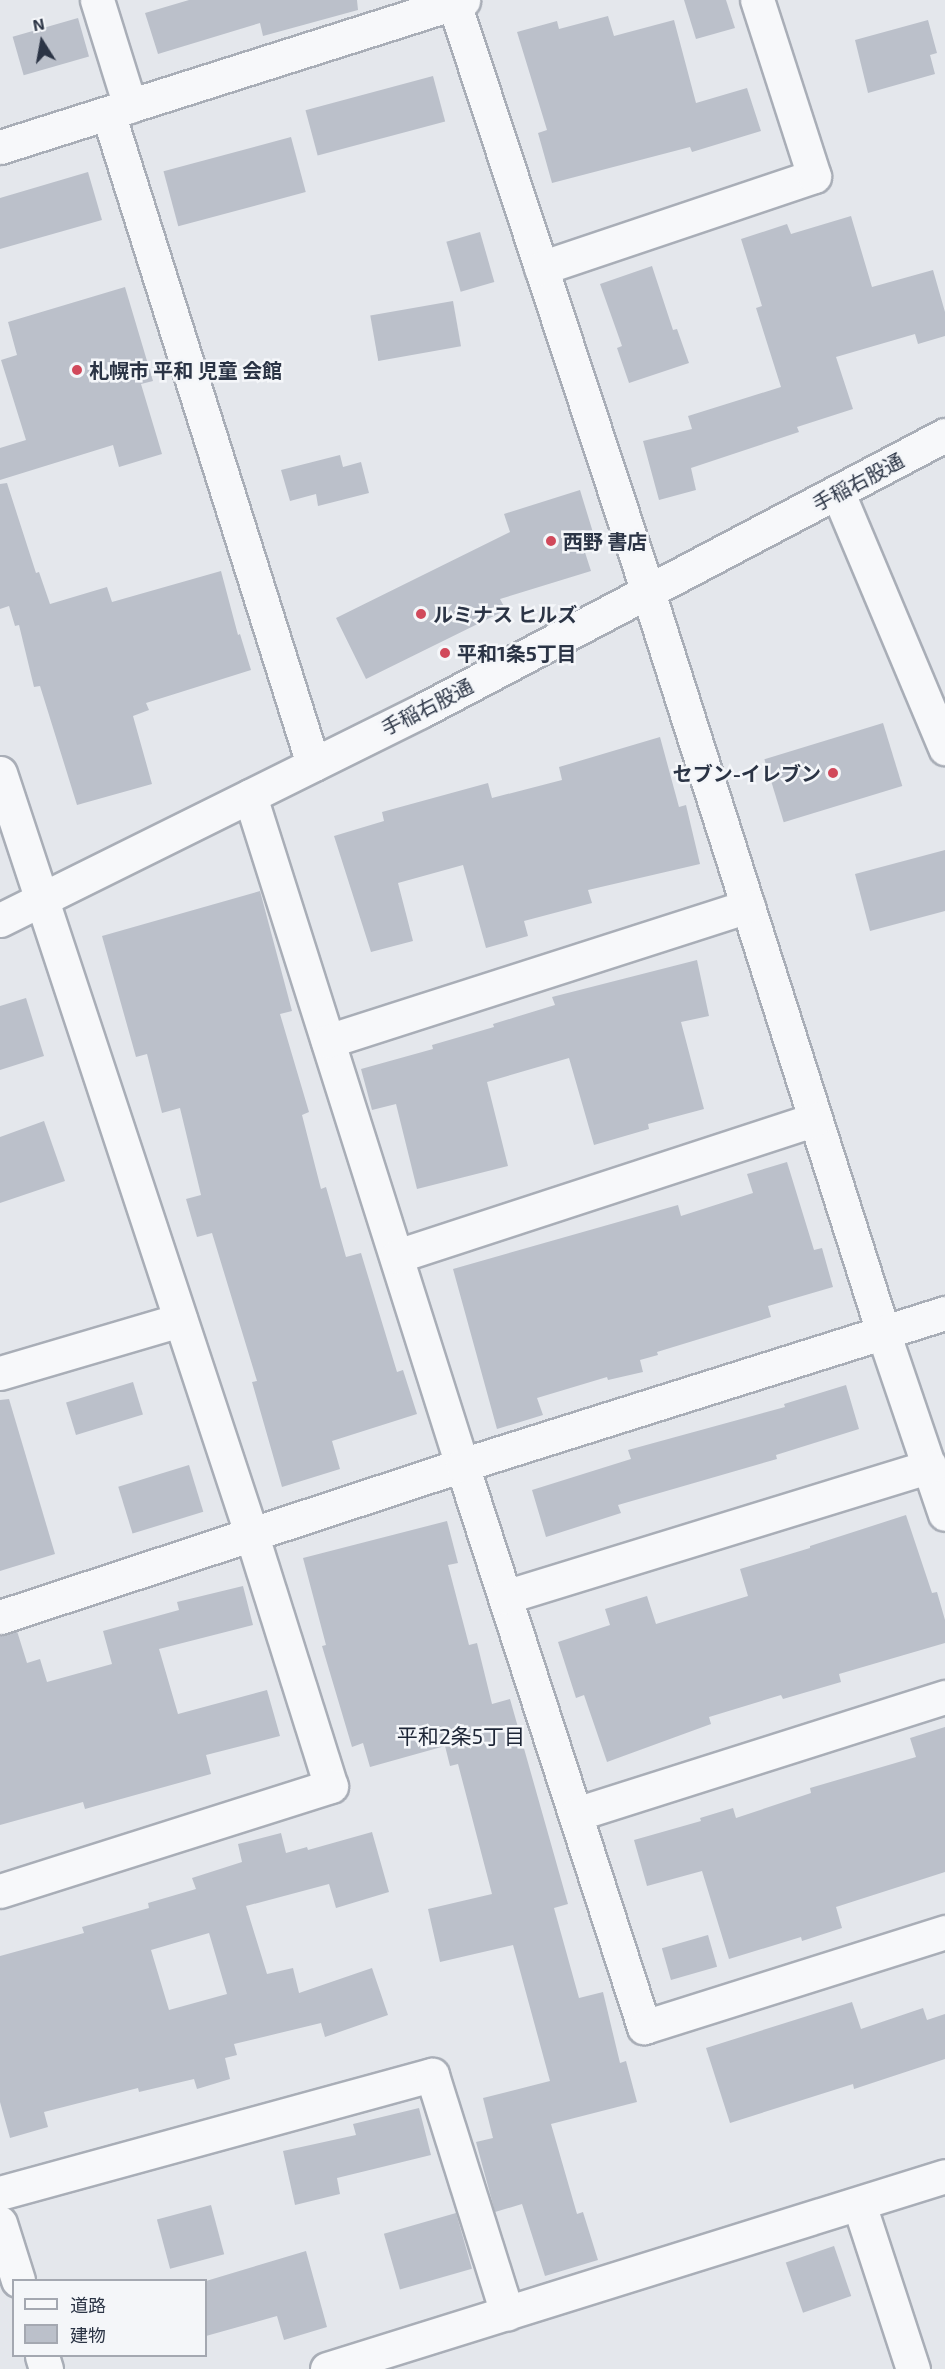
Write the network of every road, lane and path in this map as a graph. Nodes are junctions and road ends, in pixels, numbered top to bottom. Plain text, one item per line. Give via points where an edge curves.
1 (97, 0) edge
2 (757, 0) edge
3 (457, 1) edge
4 (119, 109) junction
5 (0, 147) edge
6 (541, 268) junction
7 (945, 435) edge
8 (838, 493) junction
9 (648, 592) junction
10 (945, 748) edge
11 (313, 764) junction
12 (0, 773) edge
13 (249, 796) junction
14 (40, 900) junction
15 (747, 906) junction
16 (0, 920) edge
17 (328, 1041) junction
18 (815, 1119) junction
19 (397, 1256) junction
20 (945, 1313) edge
21 (180, 1320) junction
22 (883, 1332) junction
23 (0, 1373) edge
24 (462, 1465) junction
25 (930, 1466) junction
26 (945, 1514) edge
27 (252, 1536) junction
28 (505, 1597) junction
29 (0, 1617) edge
30 (945, 1697) edge
31 (576, 1814) junction
32 (0, 1891) edge
33 (945, 1932) edge
34 (945, 2176) edge
35 (0, 2193) edge
36 (859, 2204) junction
37 (0, 2223) edge
38 (18, 2279) edge
39 (507, 2313) junction
40 (327, 2369) edge
41 (913, 2369) edge

1 - 4 street
2 - 6 street via 814,176
3 - 4 street
3 - 6 street
4 - 5 street
4 - 11 street
6 - 9 street
7 - 8 street, 手稲右股通
8 - 9 street, 手稲右股通
8 - 10 street
9 - 11 street, 手稲右股通
9 - 15 street
11 - 13 street, 手稲右股通
12 - 14 street
13 - 14 street, 手稲右股通
13 - 17 street
14 - 16 street, 手稲右股通
14 - 21 street
15 - 17 street
15 - 18 street
17 - 19 street
18 - 19 street
18 - 22 street
19 - 24 street
20 - 22 street
21 - 23 street
21 - 27 street
22 - 24 street
22 - 25 street
24 - 27 street
24 - 28 street
25 - 26 street
25 - 28 street
27 - 29 street
27 - 32 street via 331,1786
28 - 31 street
30 - 31 street
31 - 33 street via 644,2027
34 - 36 street
35 - 39 street via 432,2075
36 - 39 street
36 - 41 street
37 - 38 street
39 - 40 street

